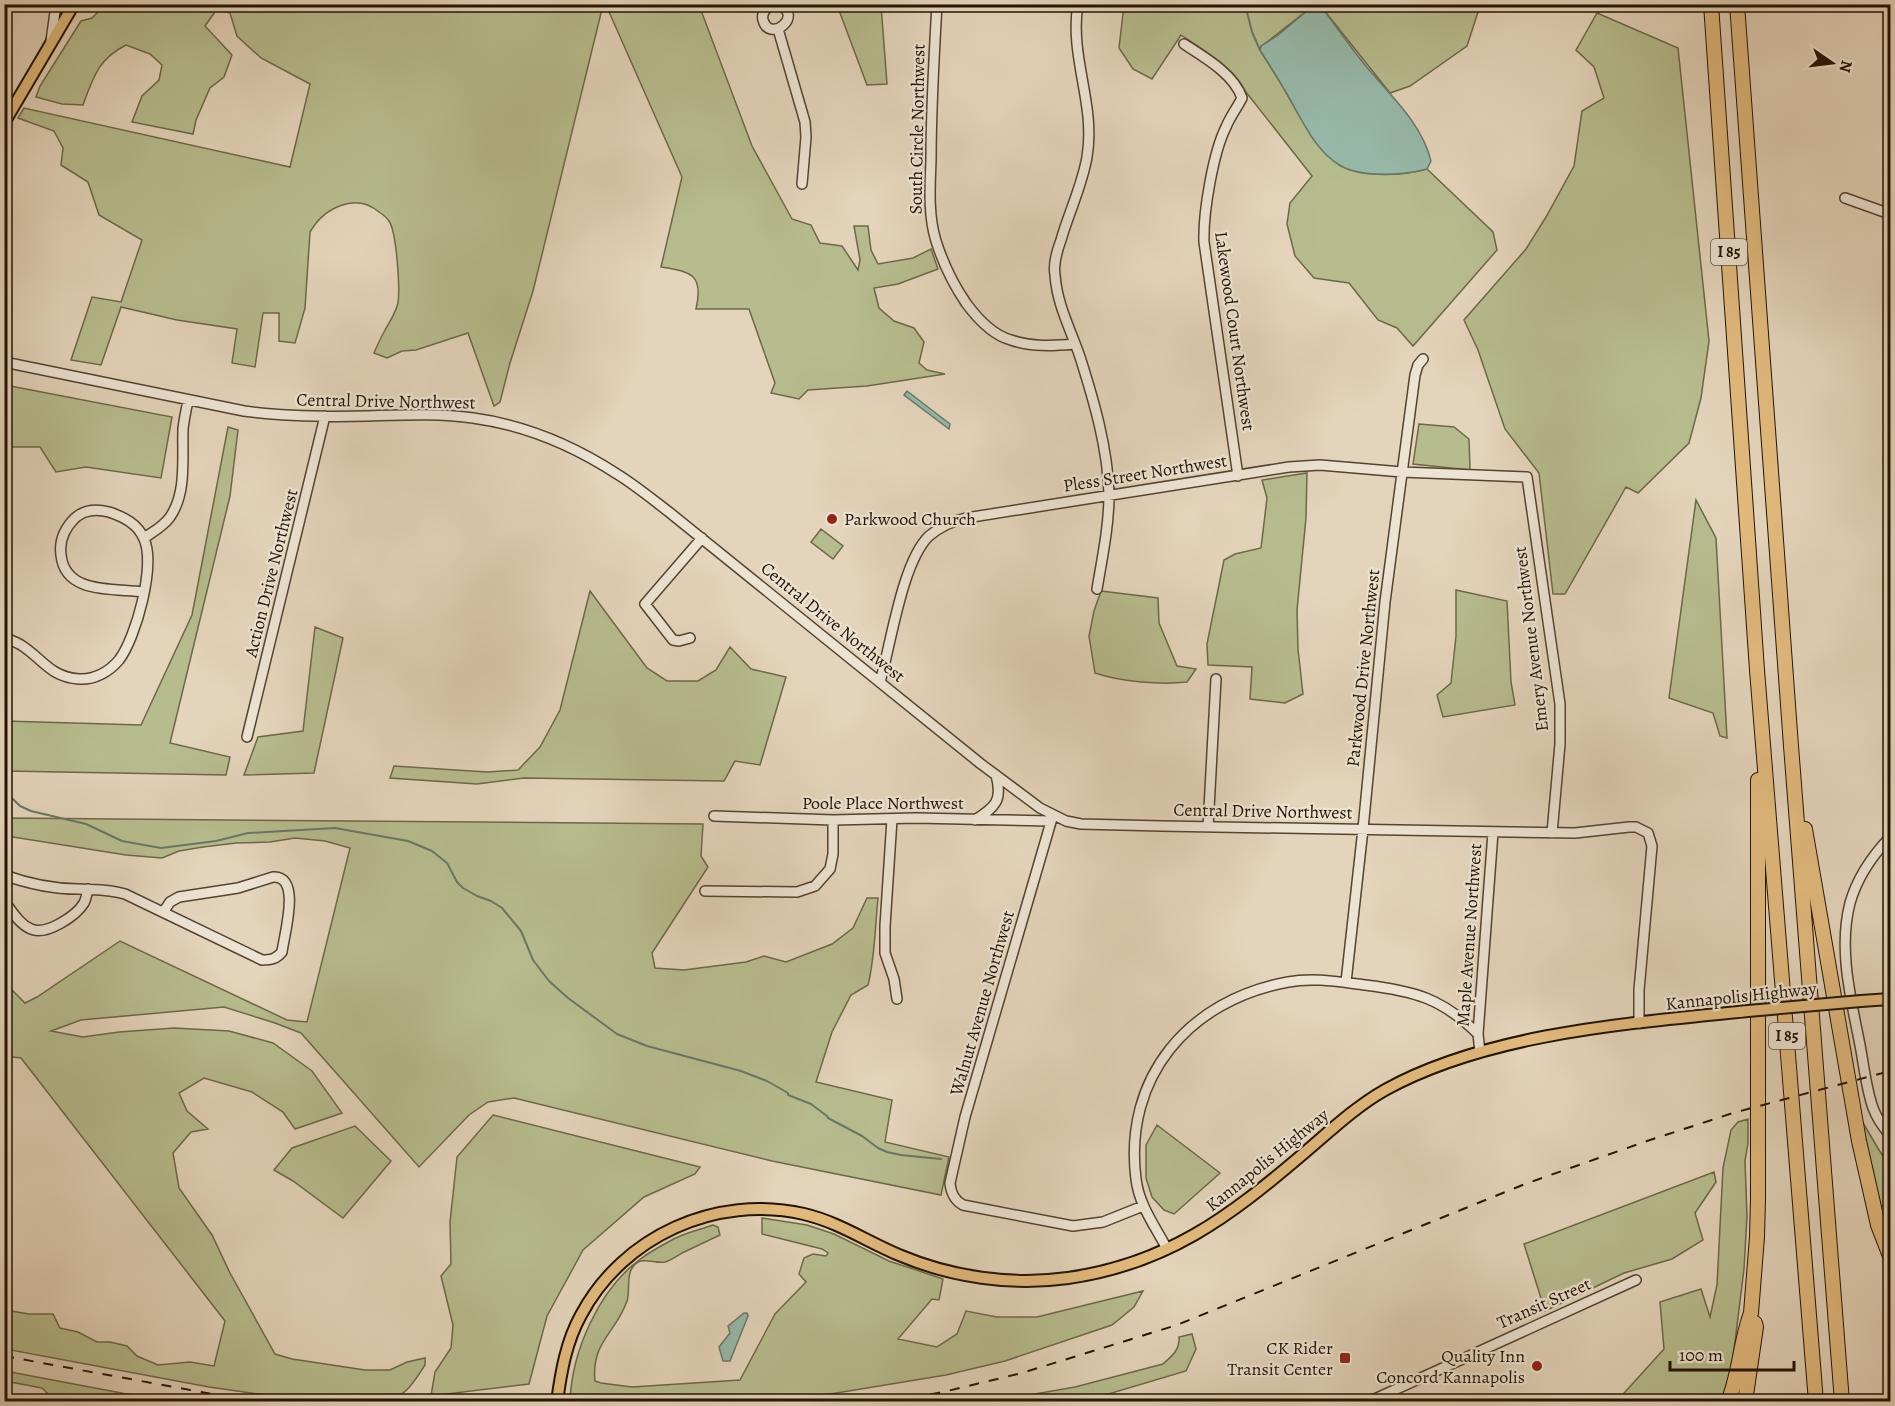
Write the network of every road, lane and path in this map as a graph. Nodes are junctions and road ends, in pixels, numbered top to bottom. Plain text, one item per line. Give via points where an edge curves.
1 (57, 4) edge
2 (74, 4) edge
3 (774, 4) edge
4 (937, 4) edge
5 (1078, 4) edge
6 (1711, 4) edge
7 (1737, 4) edge
8 (778, 29) junction
9 (51, 43) junction
10 (1184, 44) dead end
11 (4, 123) edge
12 (802, 184) dead end
13 (1845, 198) dead end
14 (1890, 214) edge
15 (1074, 344) junction
16 (1423, 359) dead end
17 (4, 362) edge
18 (188, 401) junction
19 (324, 416) junction
20 (1402, 472) junction
21 (1238, 476) junction
22 (1527, 477) joint
23 (1109, 496) junction
24 (144, 538) junction
25 (702, 538) junction
26 (1097, 589) dead end
27 (144, 592) junction
28 (4, 637) edge
29 (690, 638) dead end
30 (1757, 670) junction
31 (1216, 679) dead end
32 (880, 682) junction
33 (247, 737) dead end
34 (1791, 746) junction
35 (996, 775) junction
36 (714, 816) dead end
37 (1052, 818) junction
38 (892, 819) junction
39 (833, 820) junction
40 (975, 820) junction
41 (1208, 827) junction
42 (1363, 830) junction
43 (1493, 832) junction
44 (1552, 833) junction
45 (1890, 837) edge
46 (4, 875) edge
47 (88, 889) junction
48 (705, 891) dead end
49 (4, 902) edge
50 (164, 911) junction
51 (1346, 982) junction
52 (897, 999) dead end
53 (1890, 999) edge
54 (1639, 1023) junction
55 (1478, 1037) junction
56 (1480, 1052) junction
57 (1890, 1135) edge
58 (1143, 1206) junction
59 (1167, 1250) junction
60 (1890, 1256) edge
61 (1635, 1280) dead end
62 (1751, 1313) junction
63 (557, 1401) edge
64 (1368, 1401) edge
65 (1728, 1401) edge
66 (1745, 1401) edge
67 (1816, 1401) edge
68 (1842, 1401) edge

1 - 9 street
2 - 9 main road
3 - 8 street via 785,8 788,14 784,26
3 - 8 street via 766,8 763,20 766,26
4 - 15 street, South Circle Northwest via 930,201 936,242 947,270 970,309 996,333 1032,345
5 - 15 street via 1075,41 1088,104 1087,157 1054,272
6 - 30 highway, I 85
7 - 34 highway, I 85
8 - 12 street via 805,122
9 - 11 main road
10 - 21 street, Lakewood Court Northwest via 1226,75 1242,98 1218,147 1204,228
13 - 14 street
15 - 23 street via 1098,423
16 - 20 street, Parkwood Drive Northwest via 1415,375
17 - 18 street, Central Drive Northwest
18 - 19 street, Central Drive Northwest via 275,416
18 - 24 street via 178,499 163,525
19 - 25 street, Central Drive Northwest via 471,417 531,432 567,446 618,474
19 - 33 street, Action Drive Northwest
20 - 21 street, Pless Street Northwest via 1320,465
20 - 22 street, Pless Street Northwest
20 - 42 street, Parkwood Drive Northwest
21 - 23 street, Pless Street Northwest
22 - 44 street, Emery Avenue Northwest via 1560,704
23 - 26 street
23 - 32 street, Pless Street Northwest via 966,518 950,522 930,535 908,572
24 - 27 street via 149,556
24 - 27 street via 136,526 120,516 89,510 74,519 66,530 60,553 66,572 89,587
25 - 29 street via 645,604 673,639
25 - 32 street, Central Drive Northwest
27 - 28 street via 126,649 113,666 96,677 77,679 59,675
30 - 62 highway via 1758,1187
30 - 67 highway, I 85
31 - 41 street
32 - 35 street, Central Drive Northwest
34 - 60 highway via 1859,1141 1875,1214
34 - 68 highway, I 85
35 - 37 street, Central Drive Northwest
35 - 40 street via 998,800
36 - 39 street, Poole Place Northwest
37 - 40 street, Poole Place Northwest
37 - 41 street, Central Drive Northwest via 1081,824
37 - 58 street, Walnut Avenue Northwest via 965,1117 951,1191 963,1205 1073,1226 1103,1222
38 - 39 street, Poole Place Northwest
38 - 40 street, Poole Place Northwest
38 - 52 street via 885,952
39 - 48 street via 830,869 815,886 797,892
41 - 42 street, Central Drive Northwest
42 - 43 street, Central Drive Northwest
42 - 51 street, Parkwood Drive Northwest
43 - 44 street, Central Drive Northwest
43 - 55 street, Maple Avenue Northwest
44 - 54 street, Central Drive Northwest via 1629,827 1648,833 1652,846
45 - 57 street via 1857,885 1845,932 1848,981 1869,1096
46 - 47 street via 48,887
47 - 49 street via 85,902 76,912 45,931 30,929
47 - 50 street via 114,890
50 - 50 street via 262,960 270,960 282,952 291,898 289,888 278,876 238,888 179,897
51 - 55 street via 1414,993 1454,1012
51 - 58 street via 1304,980 1262,988 1206,1015 1169,1051 1159,1064 1137,1114 1135,1165
53 - 54 main road, Kannapolis Highway, bridge
54 - 56 main road, Kannapolis Highway
55 - 56 street, Maple Avenue Northwest
56 - 59 main road, Kannapolis Highway via 1423,1072 1380,1093 1235,1210
58 - 59 street
59 - 63 main road, Kannapolis Highway via 1085,1276 1037,1281 993,1279 919,1263 836,1224 802,1213 750,1210 713,1214 662,1233 615,1268 601,1284 579,1318 566,1355
61 - 64 street, Transit Street
62 - 65 highway
62 - 66 highway via 1756,1327

